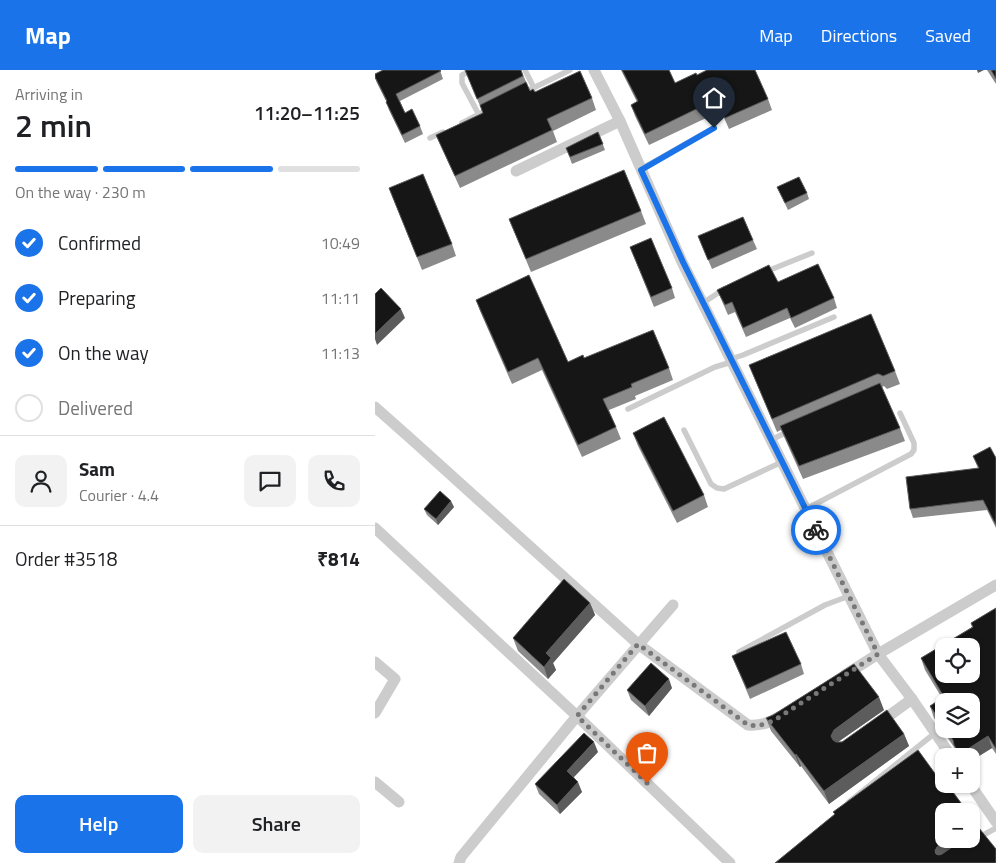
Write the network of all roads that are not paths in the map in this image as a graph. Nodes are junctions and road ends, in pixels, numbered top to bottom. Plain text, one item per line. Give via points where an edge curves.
1 (473, 70) edge
2 (525, 70) edge
3 (570, 70) edge
4 (594, 70) edge
5 (534, 88) junction
6 (518, 95) edge
7 (494, 107) edge
8 (479, 114) junction
9 (620, 121) junction
10 (454, 126) edge
11 (714, 128) dead end
12 (446, 130) edge
13 (430, 138) dead end
14 (641, 170) junction
15 (516, 171) dead end
16 (812, 253) dead end
17 (758, 275) edge
18 (731, 286) edge
19 (703, 302) junction
20 (834, 317) dead end
21 (731, 360) junction
22 (375, 408) edge
23 (628, 409) dead end
24 (901, 412) dead end
25 (796, 428) edge
26 (684, 430) dead end
27 (771, 440) junction
28 (782, 462) junction
29 (806, 510) junction
30 (375, 528) edge
31 (996, 585) edge
32 (849, 596) junction
33 (673, 605) dead end
34 (638, 644) junction
35 (739, 652) edge
36 (878, 654) junction
37 (375, 662) edge
38 (838, 680) edge
39 (912, 699) junction
40 (789, 711) edge
41 (375, 713) edge
42 (577, 716) junction
43 (866, 732) edge
44 (935, 733) joint
45 (375, 782) edge
46 (976, 793) edge
47 (399, 802) dead end
48 (844, 805) edge
49 (996, 822) edge
50 (980, 836) edge
51 (459, 863) edge
52 (730, 863) edge

1 - 8 lane via 462,75 461,83
2 - 5 lane
3 - 5 lane
4 - 9 street
5 - 6 lane
7 - 8 lane
8 - 10 lane
9 - 14 street
9 - 15 street
11 - 14 lane
12 - 13 lane
14 - 19 street
16 - 17 lane
18 - 19 lane
19 - 21 street
20 - 21 lane
21 - 23 lane
21 - 27 street
22 - 34 street
24 - 29 lane via 914,442 911,454
25 - 27 lane
26 - 28 lane via 711,484 717,488 723,489
27 - 28 street
28 - 29 street
29 - 32 street
30 - 42 street
31 - 36 street
32 - 35 lane via 825,605
32 - 36 street
33 - 34 street
34 - 40 street via 748,725 758,726 773,721
34 - 42 street
36 - 38 street
36 - 39 street
37 - 41 street via 395,679
39 - 43 street
39 - 44 street
42 - 51 street
42 - 52 street
44 - 48 lane
45 - 47 street
46 - 49 street
49 - 50 lane

